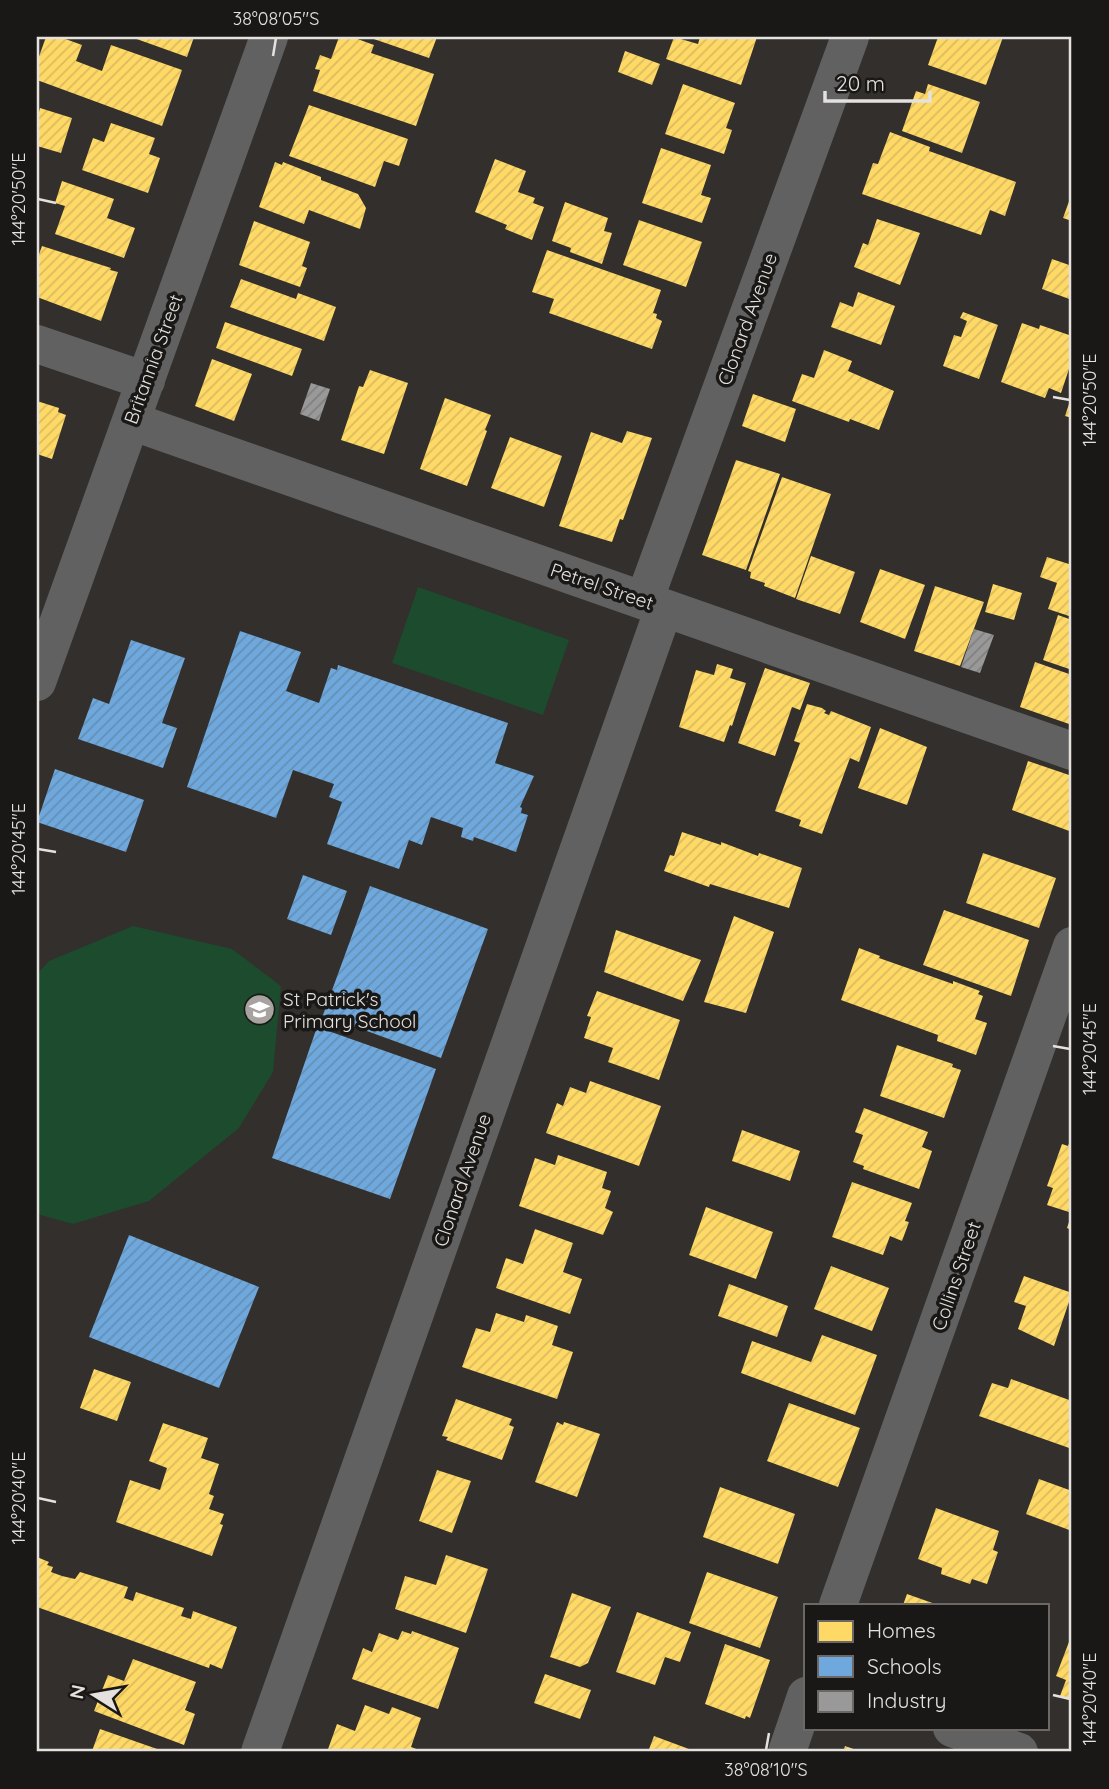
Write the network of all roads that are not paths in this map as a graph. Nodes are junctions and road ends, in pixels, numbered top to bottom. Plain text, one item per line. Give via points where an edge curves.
1 (269, 37) edge
2 (850, 37) edge
3 (37, 344) edge
4 (146, 381) junction
5 (131, 421) junction
6 (654, 605) junction
7 (37, 682) edge
8 (1072, 751) edge
9 (1072, 946) edge
10 (838, 1604) edge
11 (804, 1702) edge
12 (958, 1730) edge
13 (260, 1752) edge
14 (787, 1752) edge
15 (1019, 1752) edge

1 - 4 street, Britannia Street
2 - 6 street, Clonard Avenue
3 - 4 street
4 - 5 street, Britannia Street
5 - 6 street, Petrel Street
5 - 7 street, Britannia Street
6 - 8 street, Petrel Street
6 - 13 street, Clonard Avenue
9 - 10 street, Collins Street
11 - 14 street
12 - 15 street

